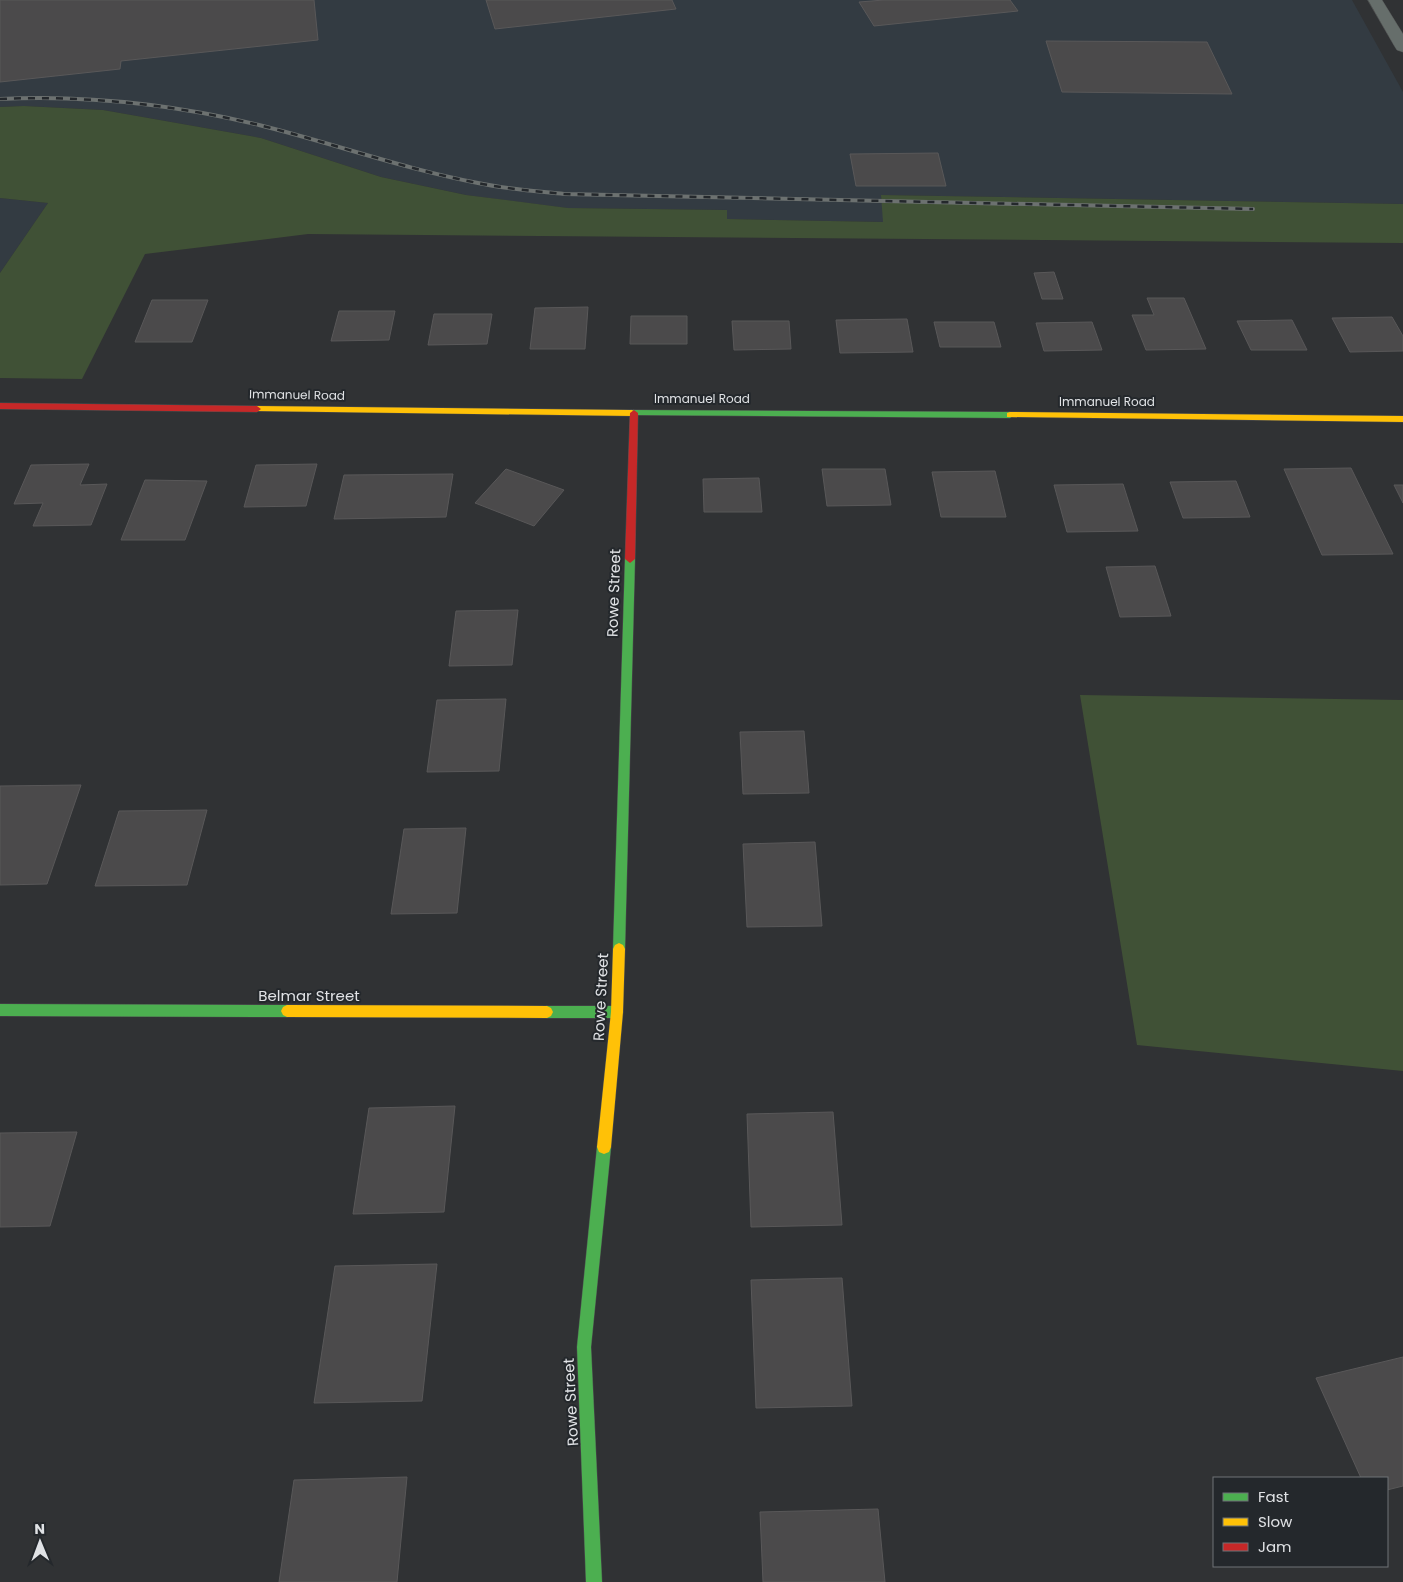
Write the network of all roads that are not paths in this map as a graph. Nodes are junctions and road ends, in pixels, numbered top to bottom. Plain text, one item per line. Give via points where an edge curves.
1 (1375, 0) edge
2 (1403, 47) edge
3 (0, 406) edge
4 (634, 412) junction
5 (1403, 419) edge
6 (0, 1010) edge
7 (617, 1012) junction
8 (594, 1582) edge

1 - 2 street
3 - 4 street, Immanuel Road
4 - 5 street, Immanuel Road
4 - 7 street, Rowe Street
6 - 7 street, Belmar Street
7 - 8 street, Rowe Street via 584,1347

